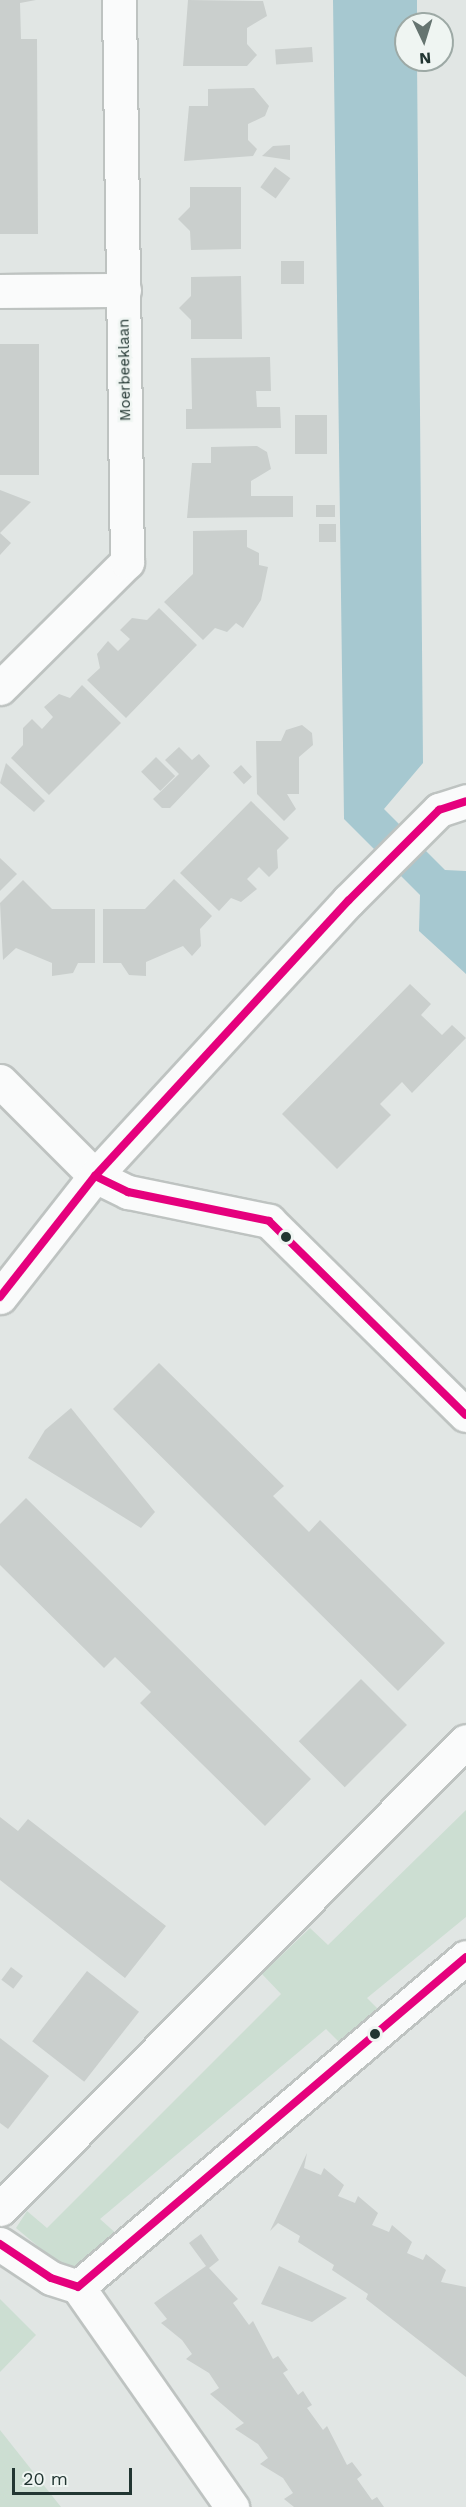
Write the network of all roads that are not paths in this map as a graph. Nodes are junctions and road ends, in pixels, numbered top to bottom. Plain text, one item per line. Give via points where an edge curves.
1 (118, 0) edge
2 (124, 290) junction
3 (0, 291) edge
4 (0, 688) edge
5 (453, 806) edge
6 (0, 1081) edge
7 (95, 1176) junction
8 (0, 1297) edge
9 (466, 1415) edge
10 (466, 1741) edge
11 (466, 1957) edge
12 (0, 2209) edge
13 (0, 2244) edge
14 (78, 2287) junction
15 (232, 2507) edge

1 - 2 street, Moerbeeklaan
2 - 3 street
2 - 4 street, Moerbeeklaan via 127,562
5 - 7 street via 376,872
6 - 7 street
7 - 8 street
7 - 9 street via 128,1192 268,1221
10 - 12 street
11 - 14 street
13 - 14 street via 51,2278
14 - 15 street

